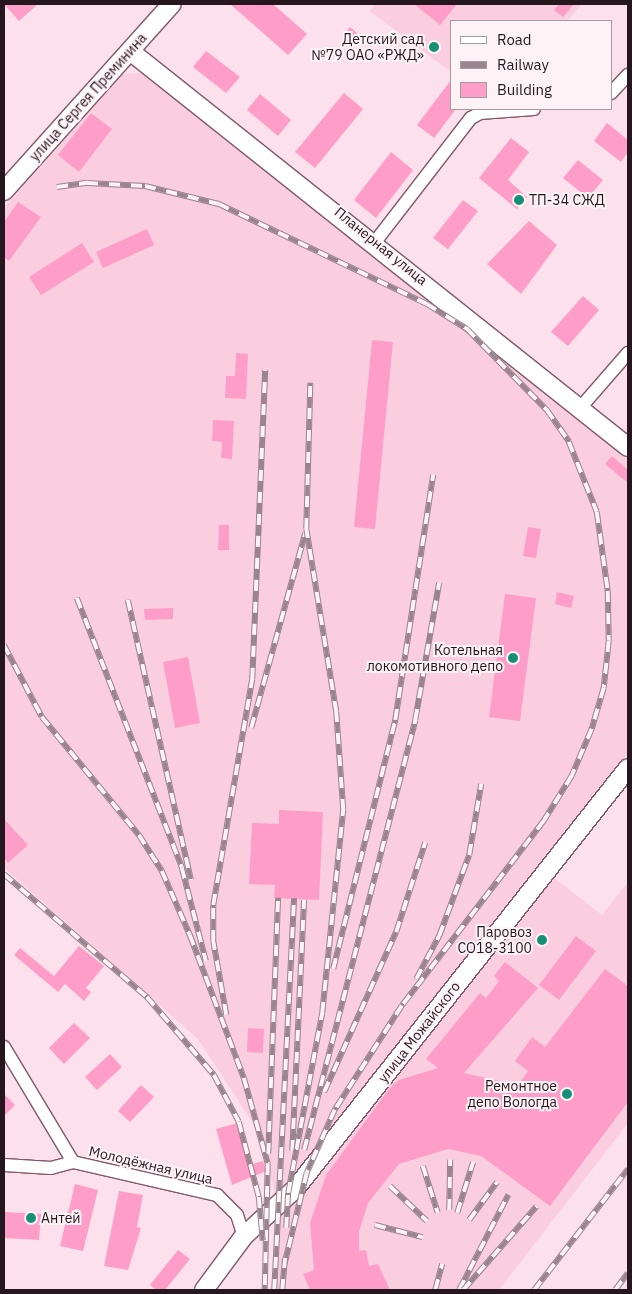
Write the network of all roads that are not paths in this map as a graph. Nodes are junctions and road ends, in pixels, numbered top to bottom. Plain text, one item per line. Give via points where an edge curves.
1 (172, 4) edge
2 (130, 51) junction
3 (628, 75) edge
4 (612, 92) edge
5 (520, 110) edge
6 (4, 191) edge
7 (375, 242) junction
8 (628, 353) edge
9 (582, 407) junction
10 (628, 447) edge
11 (628, 768) edge
12 (4, 1047) edge
13 (73, 1162) junction
14 (4, 1165) edge
15 (244, 1236) junction
16 (204, 1290) edge

1 - 2 street, улица Сергея Преминина
2 - 6 street, улица Сергея Преминина
2 - 7 street, Планерная улица
3 - 4 street
5 - 7 street via 480,113 472,118
7 - 9 street, Планерная улица
8 - 9 street
9 - 10 street, Планерная улица
11 - 15 street, улица Можайского via 296,1188
12 - 13 street, Молодёжная улица
13 - 14 street via 51,1168
13 - 15 street, Молодёжная улица via 212,1193 237,1216
15 - 16 street, улица Можайского

